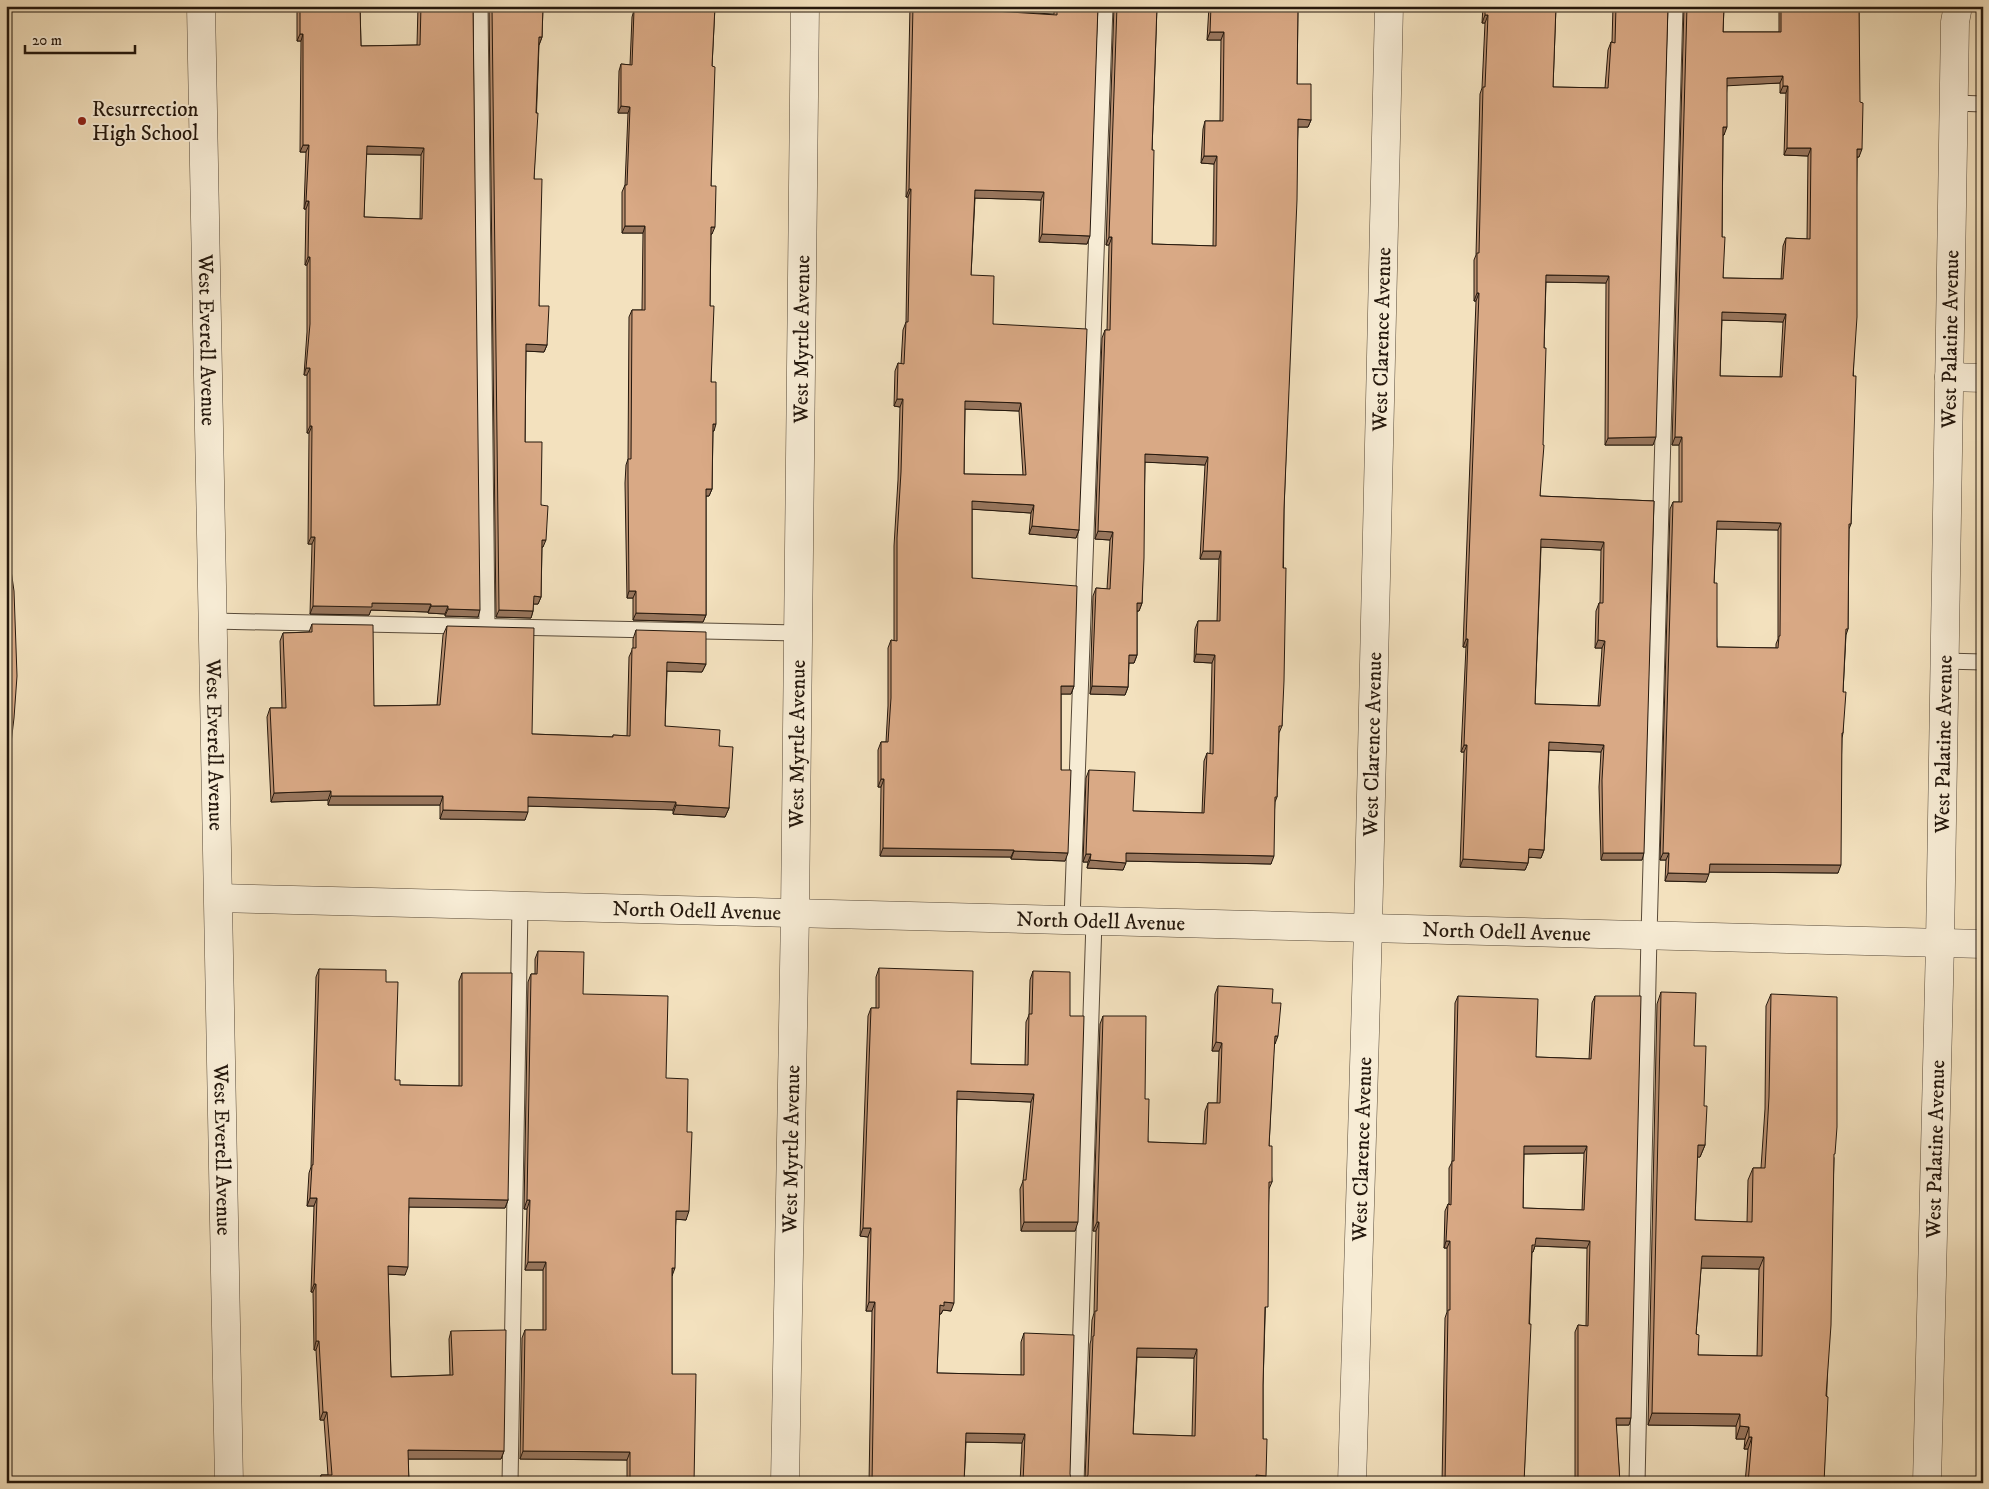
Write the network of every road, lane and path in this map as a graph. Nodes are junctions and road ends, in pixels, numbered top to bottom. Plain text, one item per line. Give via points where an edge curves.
1 (201, 6) edge
2 (480, 6) edge
3 (805, 6) edge
4 (1105, 6) edge
5 (1389, 6) edge
6 (1675, 6) edge
7 (1958, 6) edge
8 (1954, 103) junction
9 (1983, 104) edge
10 (1950, 377) junction
11 (1983, 378) edge
12 (213, 621) junction
13 (487, 626) junction
14 (798, 633) junction
15 (1944, 661) junction
16 (1983, 662) edge
17 (219, 898) junction
18 (520, 906) junction
19 (795, 914) junction
20 (1083, 921) junction
21 (1368, 928) junction
22 (1649, 935) junction
23 (1940, 942) junction
24 (1983, 944) edge
25 (229, 1483) edge
26 (510, 1483) edge
27 (785, 1483) edge
28 (1076, 1483) edge
29 (1352, 1483) edge
30 (1637, 1483) edge
31 (1926, 1483) edge

1 - 12 street, West Everell Avenue
2 - 13 lane
3 - 14 street, West Myrtle Avenue
4 - 20 lane
5 - 21 street, West Clarence Avenue
6 - 22 lane
7 - 8 street, West Palatine Avenue
8 - 9 lane
8 - 10 street, West Palatine Avenue
10 - 11 street
10 - 15 street, West Palatine Avenue
12 - 13 lane
12 - 17 street, West Everell Avenue
13 - 14 lane
14 - 19 street, West Myrtle Avenue
15 - 16 lane
15 - 23 street, West Palatine Avenue
17 - 18 street, North Odell Avenue
17 - 25 street, West Everell Avenue
18 - 19 street, North Odell Avenue
18 - 26 lane
19 - 20 street, North Odell Avenue
19 - 27 street, West Myrtle Avenue
20 - 21 street, North Odell Avenue
20 - 28 lane
21 - 22 street, North Odell Avenue
21 - 29 street, West Clarence Avenue
22 - 23 street, North Odell Avenue
22 - 30 lane
23 - 24 street, North Odell Avenue
23 - 31 street, West Palatine Avenue

